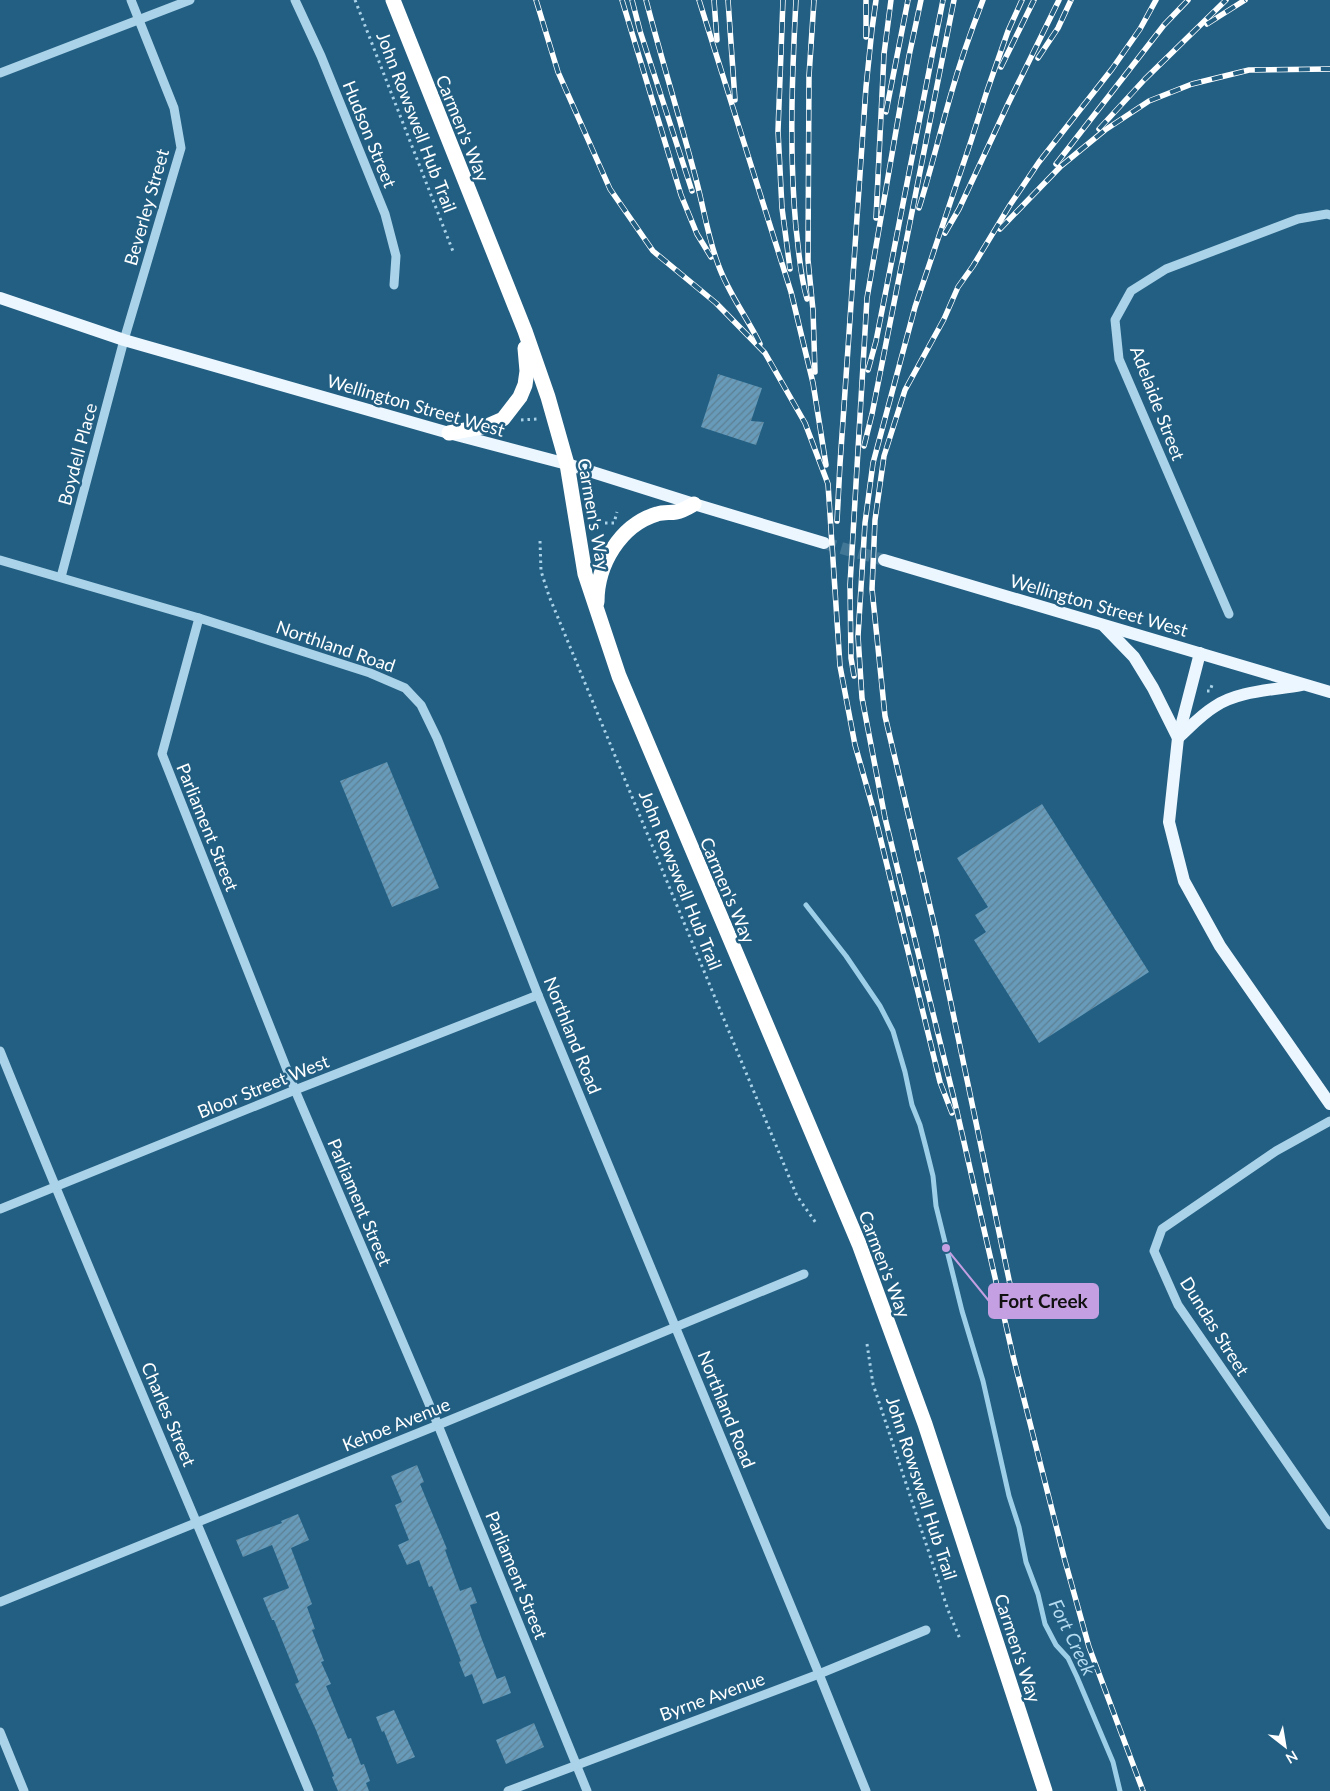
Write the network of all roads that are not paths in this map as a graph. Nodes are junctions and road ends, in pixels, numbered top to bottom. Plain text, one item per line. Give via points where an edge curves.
1 (131, 0) edge
2 (190, 0) edge
3 (295, 0) edge
4 (393, 0) edge
5 (139, 20) junction
6 (0, 73) edge
7 (1330, 215) edge
8 (394, 284) dead end
9 (0, 298) edge
10 (525, 331) junction
11 (124, 340) junction
12 (450, 434) junction
13 (567, 464) junction
14 (694, 504) junction
15 (824, 542) tunnel mouth
16 (0, 560) edge
17 (884, 560) tunnel mouth
18 (60, 577) junction
19 (597, 609) junction
20 (1229, 614) dead end
21 (199, 618) junction
22 (1102, 624) junction
23 (1200, 653) junction
24 (1303, 684) junction
25 (1328, 690) edge
26 (1178, 738) junction
27 (538, 995) junction
28 (0, 1051) edge
29 (295, 1090) junction
30 (1330, 1104) edge
31 (1330, 1121) edge
32 (55, 1187) junction
33 (0, 1209) edge
34 (804, 1274) dead end
35 (676, 1327) junction
36 (438, 1425) junction
37 (198, 1523) junction
38 (1330, 1525) edge
39 (0, 1602) edge
40 (926, 1630) dead end
41 (819, 1674) junction
42 (0, 1732) edge
43 (576, 1764) junction
44 (24, 1791) edge
45 (309, 1791) edge
46 (508, 1791) edge
47 (587, 1791) edge
48 (866, 1791) edge
49 (1045, 1791) edge

1 - 5 street, Beverley Street
2 - 5 street
3 - 8 street, Hudson Street via 385,214 396,256
4 - 10 highway, Carmen's Way
5 - 6 street
5 - 11 street, Beverley Street via 174,108 181,148
7 - 20 street, Adelaide Street via 1298,219 1166,269 1131,291 1115,320 1119,359
9 - 11 main road, Wellington Street West
10 - 12 highway via 526,371 520,397 502,419 487,426
10 - 13 highway, Carmen's Way
11 - 12 main road, Wellington Street West
11 - 18 street, Boydell Place
12 - 13 main road, Wellington Street West
13 - 14 main road, Wellington Street West
13 - 19 highway, Carmen's Way via 585,574
14 - 15 main road, Wellington Street West
14 - 19 highway via 678,512 658,514 629,529 608,556 597,588
16 - 18 street, Northland Road
17 - 22 main road, Wellington Street West
18 - 21 street, Northland Road
19 - 49 highway, Carmen's Way via 618,676 859,1244 925,1424
21 - 27 street, Northland Road via 370,673 405,688 416,700 437,738
21 - 29 street, Parliament Street via 162,754
22 - 23 main road, Wellington Street West
22 - 26 main road via 1134,657
23 - 24 main road
23 - 26 main road, Wellington Street West
24 - 25 main road
24 - 26 main road via 1238,696 1214,706
26 - 30 main road, Wellington Street West via 1169,822 1184,881 1220,946
27 - 29 street, Bloor Street West
27 - 35 street, Northland Road
28 - 32 street, Charles Street
29 - 32 street, Bloor Street West
29 - 36 street, Parliament Street
31 - 38 street, Dundas Street via 1276,1151 1162,1229 1154,1251 1178,1305
32 - 33 street, Bloor Street West
32 - 37 street, Charles Street
34 - 35 street, Kehoe Avenue
35 - 36 street, Kehoe Avenue
35 - 41 street, Northland Road
36 - 37 street, Kehoe Avenue
36 - 43 street, Parliament Street
37 - 39 street, Kehoe Avenue
37 - 45 street, Charles Street
40 - 41 street, Byrne Avenue
41 - 43 street, Byrne Avenue
41 - 48 street, Northland Road
42 - 44 street
43 - 46 street, Byrne Avenue
43 - 47 street, Parliament Street

